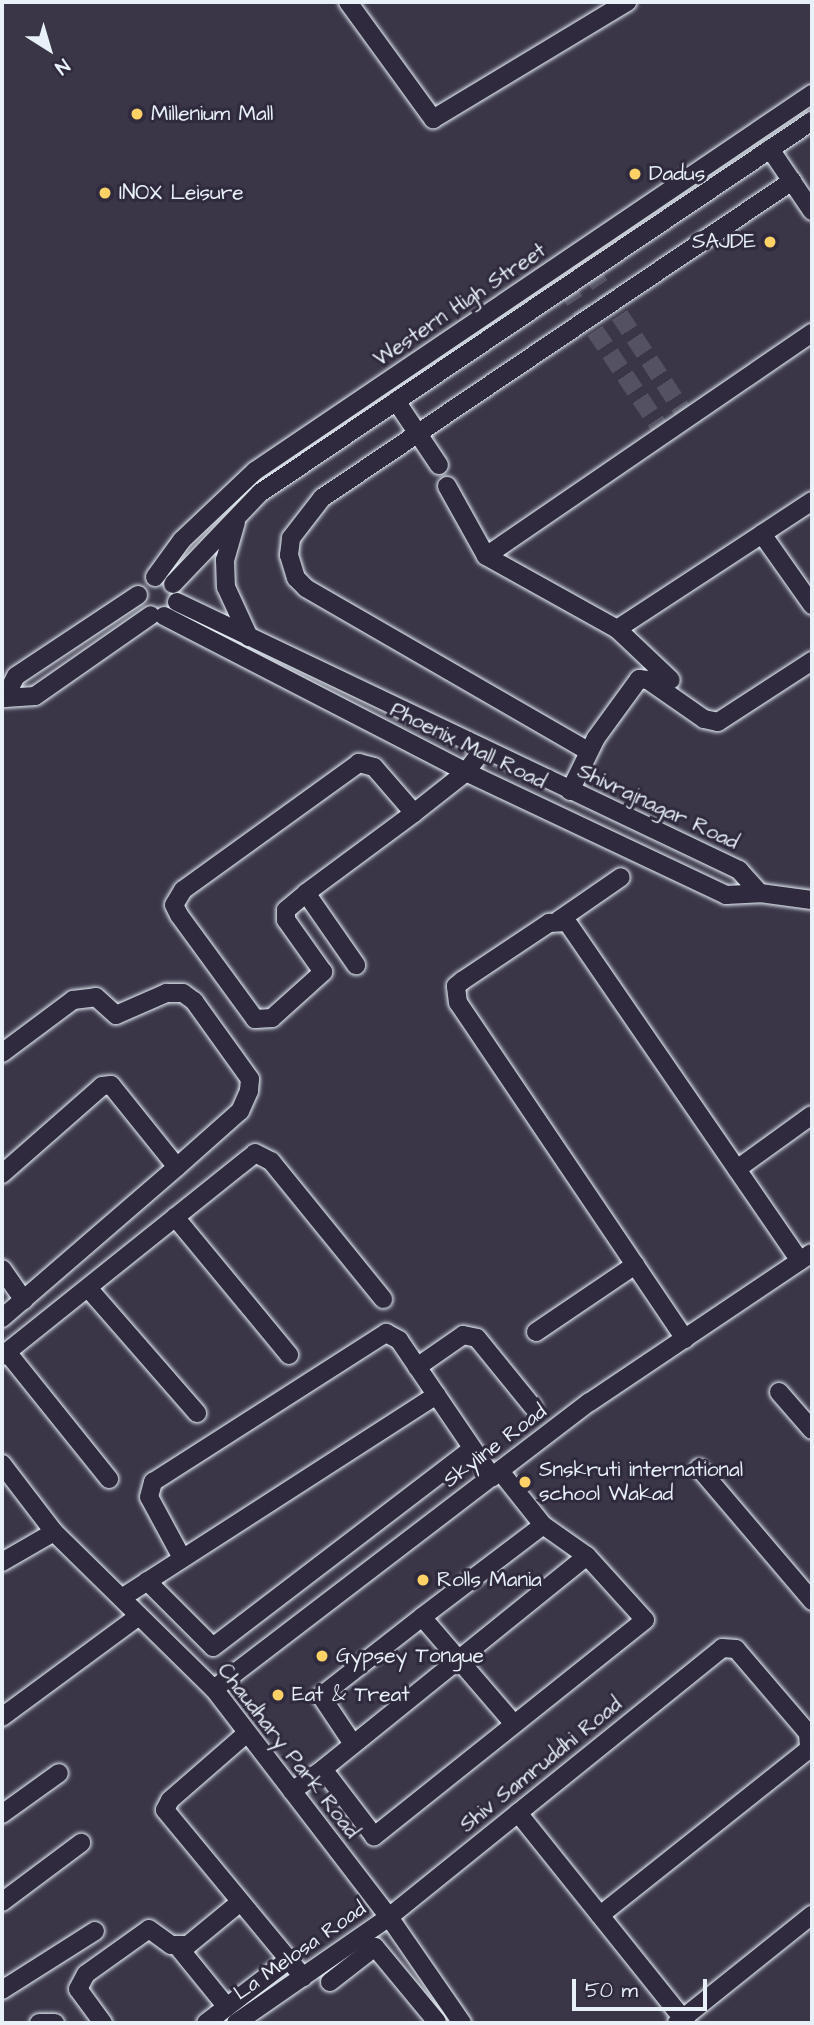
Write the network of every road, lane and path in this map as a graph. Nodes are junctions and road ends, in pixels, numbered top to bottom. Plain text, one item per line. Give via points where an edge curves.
1 (348, 2) edge
2 (627, 2) edge
3 (812, 94) edge
4 (812, 121) edge
5 (770, 149) junction
6 (792, 181) junction
7 (812, 211) edge
8 (567, 260) junction
9 (579, 277) junction
10 (812, 333) edge
11 (416, 362) junction
12 (428, 379) junction
13 (396, 401) junction
14 (418, 433) junction
15 (439, 465) dead end
16 (446, 486) dead end
17 (812, 501) edge
18 (240, 512) junction
19 (762, 534) junction
20 (486, 556) junction
21 (155, 577) junction
22 (173, 584) junction
23 (138, 595) junction
24 (177, 602) junction
25 (812, 605) edge
26 (158, 615) junction
27 (617, 629) junction
28 (249, 637) junction
29 (812, 661) edge
30 (671, 680) dead end
31 (348, 685) junction
32 (3, 697) edge
33 (338, 706) junction
34 (482, 751) junction
35 (588, 751) junction
36 (466, 772) junction
37 (570, 791) junction
38 (414, 813) junction
39 (621, 877) dead end
40 (306, 893) junction
41 (760, 893) junction
42 (812, 900) edge
43 (559, 920) junction
44 (356, 965) dead end
45 (2, 1053) edge
46 (812, 1115) edge
47 (177, 1167) junction
48 (737, 1168) junction
49 (2, 1174) edge
50 (175, 1217) junction
51 (806, 1257) edge
52 (635, 1265) junction
53 (2, 1269) edge
54 (88, 1287) junction
55 (24, 1300) junction
56 (383, 1300) dead end
57 (2, 1318) edge
58 (536, 1332) dead end
59 (685, 1339) junction
60 (4, 1354) edge
61 (289, 1355) dead end
62 (417, 1367) junction
63 (779, 1392) dead end
64 (436, 1395) junction
65 (533, 1407) dead end
66 (197, 1413) dead end
67 (812, 1430) edge
68 (472, 1448) junction
69 (2, 1464) edge
70 (699, 1468) dead end
71 (496, 1474) junction
72 (109, 1479) dead end
73 (543, 1525) junction
74 (54, 1532) junction
75 (587, 1556) junction
76 (182, 1558) junction
77 (2, 1562) edge
78 (147, 1581) junction
79 (122, 1597) junction
80 (812, 1601) edge
81 (139, 1616) junction
82 (422, 1617) junction
83 (457, 1661) junction
84 (214, 1689) junction
85 (2, 1717) edge
86 (514, 1724) junction
87 (247, 1733) junction
88 (353, 1744) junction
89 (323, 1769) junction
90 (59, 1773) dead end
91 (292, 1791) junction
92 (518, 1813) junction
93 (2, 1814) edge
94 (81, 1843) dead end
95 (2, 1902) edge
96 (238, 1904) junction
97 (600, 1915) junction
98 (812, 1915) edge
99 (389, 1917) junction
100 (95, 1931) dead end
101 (179, 1948) junction
102 (288, 1960) junction
103 (303, 1977) junction
104 (330, 1982) dead end
105 (2, 1990) edge
106 (227, 2007) junction
107 (459, 2020) edge
108 (682, 2022) edge
109 (39, 2023) edge
110 (55, 2023) edge
111 (103, 2023) edge
112 (206, 2023) edge
113 (236, 2023) edge
114 (437, 2023) edge

1 - 2 street via 433,120
3 - 8 street, Western High Street
4 - 5 street, Western High Street
5 - 6 street
5 - 9 street, Western High Street
6 - 7 street
6 - 14 street
8 - 9 street
8 - 11 street, Western High Street
9 - 12 street, Western High Street
10 - 20 street
11 - 12 street
11 - 21 street, Western High Street via 255,471 181,540
12 - 13 street, Western High Street
13 - 14 street
13 - 18 street, Western High Street
14 - 15 street
14 - 35 street via 310,509 290,538 289,555 296,578 306,588
16 - 20 street
17 - 19 street
18 - 22 street, Western High Street
18 - 28 street via 229,541 226,587
19 - 25 street
19 - 27 street
20 - 27 street
21 - 22 street
21 - 23 street via 143,583
22 - 24 street
23 - 26 street via 141,607
23 - 32 street via 16,676
24 - 26 street
24 - 28 street, Phoenix Mall Road
26 - 32 street via 35,696
26 - 33 street, Phoenix Mall Road
27 - 30 street
28 - 31 street, Phoenix Mall Road
29 - 35 street via 718,722 704,719 648,680 639,679
31 - 33 street
31 - 34 street, Phoenix Mall Road
33 - 36 street, Phoenix Mall Road
34 - 36 street
34 - 37 street, Shivrajnagar Road
35 - 37 street
36 - 38 street
36 - 41 street, Phoenix Mall Road via 726,895
37 - 41 street, Shivrajnagar Road via 739,870
38 - 40 street
38 - 40 street via 374,767 359,763 177,898 174,905 179,915 260,1022 272,1018 323,972 284,917
39 - 43 street
40 - 44 street
41 - 42 street
43 - 48 street via 576,930
43 - 52 street via 462,981 454,995
45 - 47 street via 73,1000 96,997 116,1015 166,993 183,993 194,1001 250,1079 250,1091 240,1111
46 - 48 street
47 - 49 street via 111,1085 102,1086
47 - 55 street
48 - 51 street
50 - 54 street
50 - 56 street via 247,1158 263,1153
50 - 61 street
51 - 59 street, Skyline Road
52 - 58 street
52 - 59 street
53 - 55 street
54 - 60 street
54 - 66 street
55 - 57 street
59 - 71 street, Skyline Road
60 - 72 street
62 - 64 street
62 - 65 street via 463,1335 477,1338
62 - 76 street via 393,1335 379,1336 153,1482 149,1497
63 - 67 street
64 - 68 street
64 - 76 street
68 - 71 street
68 - 78 street via 213,1647
69 - 74 street, Chaudhary Park Road
70 - 80 street
71 - 73 street
71 - 84 street, Skyline Road
73 - 75 street
73 - 82 street
74 - 77 street
74 - 79 street, Chaudhary Park Road
75 - 83 street
75 - 86 street via 645,1620
76 - 78 street
78 - 79 street
79 - 81 street, Chaudhary Park Road
81 - 84 street, Chaudhary Park Road
81 - 85 street
82 - 83 street
82 - 88 street via 321,1696
83 - 86 street
83 - 88 street
84 - 87 street, Chaudhary Park Road
86 - 89 street via 374,1836
87 - 91 street, Chaudhary Park Road
87 - 96 street via 170,1800 165,1810
88 - 89 street
89 - 91 street
90 - 93 street
91 - 99 street, Chaudhary Park Road
92 - 97 street
92 - 97 street, Shiv Samruddhi Road via 722,1648 736,1649 808,1732 809,1749
92 - 99 street, Shiv Samruddhi Road
94 - 95 street
96 - 101 street
96 - 102 street
97 - 108 street
98 - 108 street
99 - 103 street, La Melosa Road
99 - 107 street, Chaudhary Park Road
100 - 105 street
101 - 106 street
101 - 111 street via 149,1929 86,1974 78,1989
102 - 103 street
102 - 106 street
103 - 113 street, La Melosa Road
104 - 114 street via 375,1947
106 - 112 street
107 - 114 street
109 - 110 street

